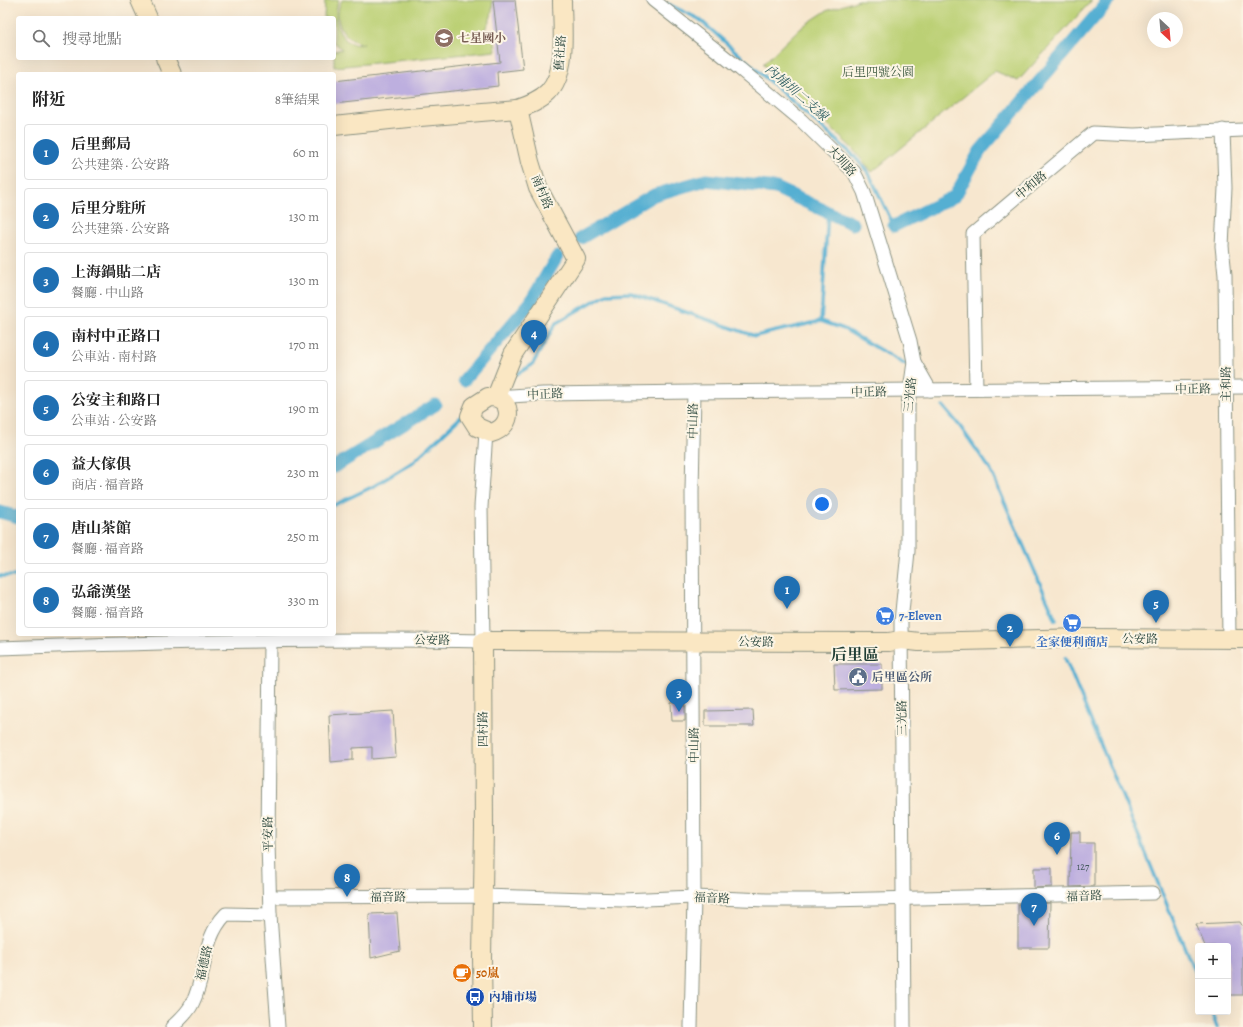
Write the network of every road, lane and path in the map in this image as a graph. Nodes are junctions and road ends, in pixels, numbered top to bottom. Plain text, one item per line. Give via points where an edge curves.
1 (140, 0) edge
2 (562, 0) edge
3 (654, 0) edge
4 (147, 16) edge
5 (166, 60) edge
6 (171, 72) edge
7 (518, 109) junction
8 (336, 126) edge
9 (1223, 130) junction
10 (1243, 130) edge
11 (914, 362) junction
12 (1243, 387) edge
13 (1226, 388) junction
14 (976, 389) junction
15 (930, 390) junction
16 (909, 391) junction
17 (694, 392) junction
18 (496, 397) junction
19 (486, 432) junction
20 (1236, 639) edge
21 (901, 640) junction
22 (482, 641) junction
23 (270, 642) junction
24 (694, 642) junction
25 (0, 648) edge
26 (1153, 893) dead end
27 (484, 896) junction
28 (270, 897) junction
29 (694, 897) junction
30 (903, 898) junction
31 (270, 915) junction
32 (172, 1027) edge
33 (278, 1027) edge
34 (483, 1027) edge
35 (691, 1027) edge
36 (904, 1027) edge

1 - 4 main road
2 - 7 main road, 舊社路 via 561,70 557,82 537,102
3 - 11 street, 大圳路 via 801,120 854,172 864,192 910,341
5 - 6 main road
7 - 8 main road
7 - 18 main road, 南村路 via 538,188 576,259 514,354
9 - 10 street, 中和路
9 - 13 street, 主和路 via 1225,188 1222,246 1225,276
9 - 14 street, 中和路 via 1134,135 1093,133 973,234
11 - 15 street, 大圳路
11 - 16 street, 三光路
12 - 13 street, 中正路
13 - 14 street, 中正路
13 - 20 street, 主和路
14 - 15 street, 中正路
15 - 16 street, 中正路
16 - 17 street, 中正路
16 - 21 street, 三光路 via 908,551
17 - 18 street, 中正路
17 - 24 street, 中山路
18 - 19 main road via 504,402 509,419 497,430
18 - 19 main road via 480,400 470,416 477,427
19 - 22 street, 四村路 via 480,533
20 - 21 main road, 公安路 via 1084,638 919,642
21 - 24 main road, 公安路
21 - 30 street, 三光路
22 - 23 street, 公安路
22 - 24 main road, 公安路
22 - 27 main road, 四村路
23 - 25 street, 公安路 via 119,643
23 - 28 street, 平安路
24 - 29 street, 中山路
26 - 30 street, 福音路
27 - 28 street, 福音路
27 - 29 street, 福音路 via 615,900
27 - 34 main road, 四村路
28 - 31 street, 平安路
29 - 30 street, 福音路 via 766,900
29 - 35 street, 中山路
30 - 36 street, 三光路
31 - 32 street, 福德路 via 226,914 217,924 207,946 192,1005 184,1017
31 - 33 street, 平安路

